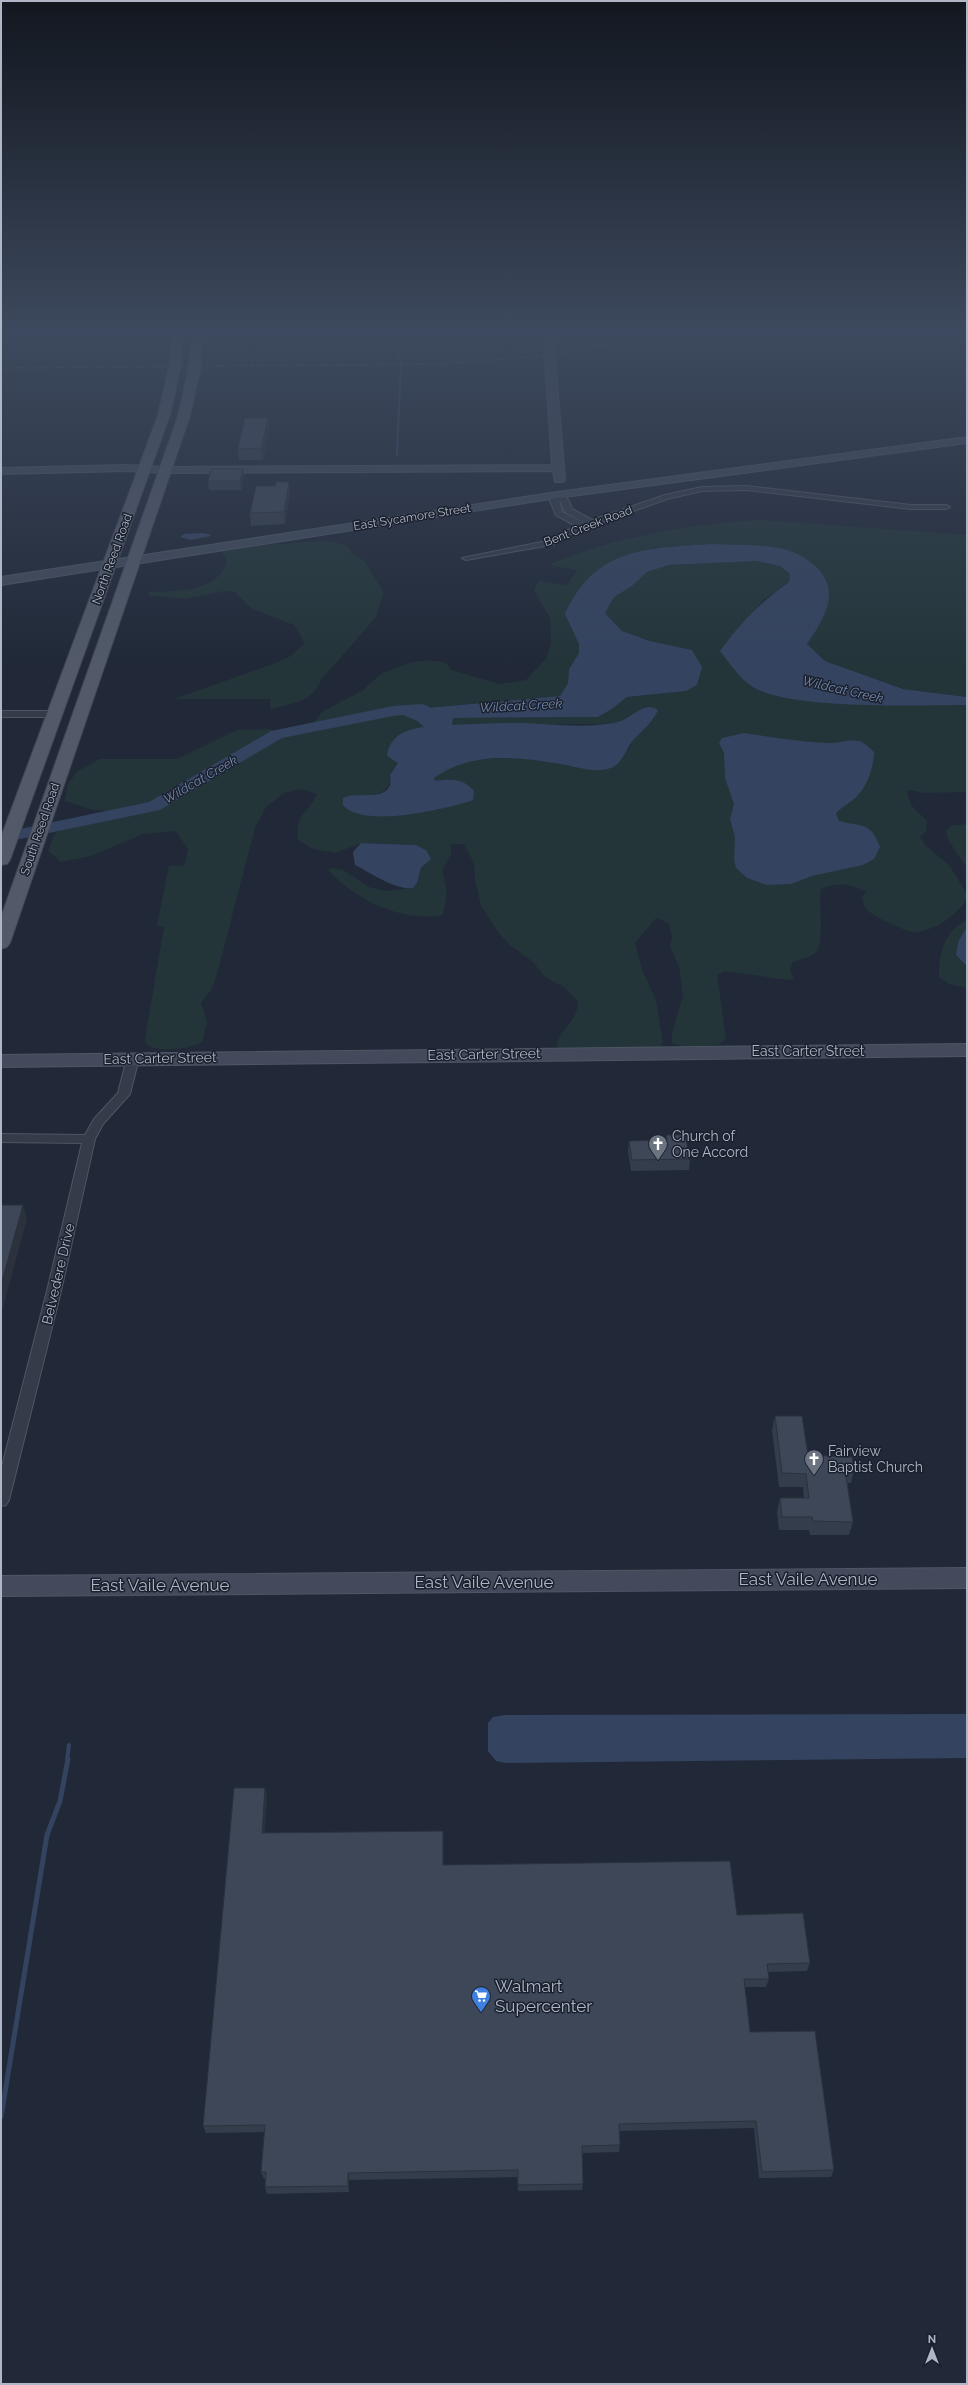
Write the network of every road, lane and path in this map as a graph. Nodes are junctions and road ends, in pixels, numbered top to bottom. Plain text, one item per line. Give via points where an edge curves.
1 (153, 443) edge
2 (174, 443) edge
3 (556, 443) edge
4 (942, 443) edge
5 (167, 464) junction
6 (145, 468) junction
7 (558, 468) junction
8 (108, 470) junction
9 (1, 471) edge
10 (139, 483) junction
11 (557, 495) junction
12 (946, 507) dead end
13 (591, 523) junction
14 (582, 526) junction
15 (466, 558) dead end
16 (134, 560) junction
17 (111, 564) junction
18 (1, 581) edge
19 (1, 714) edge
20 (54, 714) junction
21 (80, 716) joint
22 (1, 860) edge
23 (1, 942) edge
24 (967, 1050) edge
25 (133, 1058) junction
26 (1, 1061) edge
27 (1, 1138) edge
28 (89, 1139) junction
29 (5, 1466) edge
30 (1, 1500) edge
31 (967, 1578) edge
32 (1, 1586) edge

1 - 6 main road, North Reed Road
2 - 5 main road, North Reed Road
3 - 7 street
4 - 11 street, East Sycamore Street
5 - 6 street
5 - 7 street via 201,470
5 - 16 main road, North Reed Road
6 - 8 street
6 - 10 main road, North Reed Road
7 - 11 street
8 - 9 street
8 - 10 street via 130,475
10 - 17 main road, North Reed Road
11 - 13 street via 564,500 568,510
11 - 14 street via 554,501 558,513
11 - 16 street, East Sycamore Street
12 - 13 street, Bent Creek Road via 911,507 727,487 702,489 665,497
13 - 14 street, Bent Creek Road
14 - 15 street, Bent Creek Road via 548,543
16 - 17 street, East Sycamore Street
16 - 21 main road, North Reed Road
17 - 18 street, East Sycamore Street
17 - 20 main road, North Reed Road
19 - 20 street
20 - 22 main road, South Reed Road
21 - 23 main road, South Reed Road
24 - 25 street, East Carter Street
25 - 26 street, East Carter Street
25 - 28 street, Belvedere Drive via 124,1094 98,1122
27 - 28 street
28 - 29 street, Belvedere Drive via 54,1290
29 - 30 street, Belvedere Drive
31 - 32 street, East Vaile Avenue

